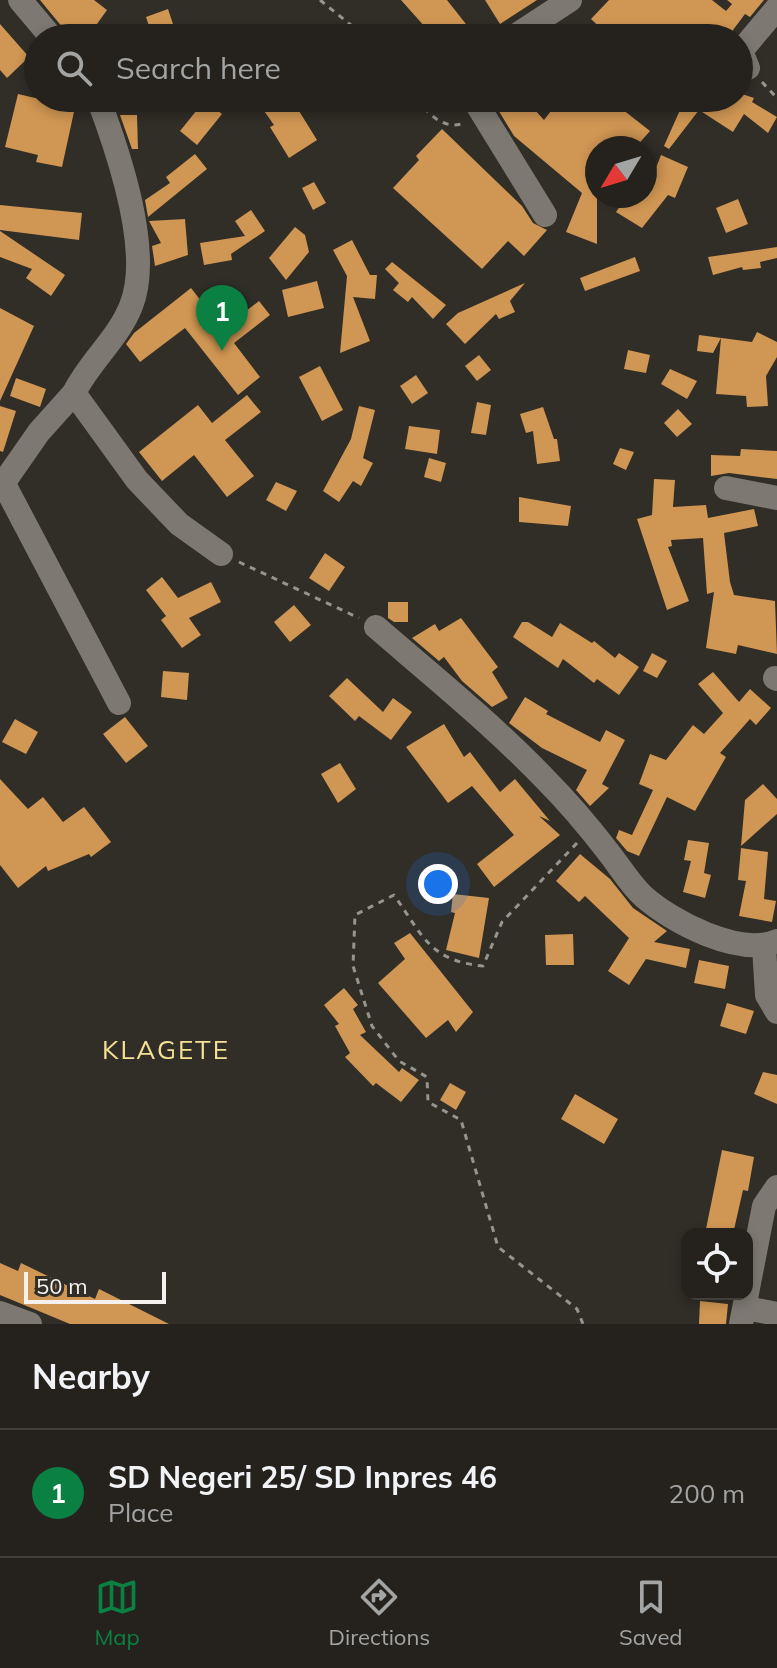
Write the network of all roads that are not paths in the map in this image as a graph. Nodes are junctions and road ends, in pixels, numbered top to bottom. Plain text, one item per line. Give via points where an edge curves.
1 (20, 0) edge
2 (570, 0) edge
3 (777, 8) edge
4 (40, 24) edge
5 (533, 24) edge
6 (753, 37) edge
7 (102, 112) edge
8 (481, 112) edge
9 (545, 215) dead end
10 (74, 393) junction
11 (2, 486) edge
12 (726, 488) dead end
13 (777, 498) edge
14 (221, 554) road end
15 (376, 627) road end
16 (119, 703) dead end
17 (770, 944) edge
18 (777, 1012) edge
19 (777, 1187) edge
20 (0, 1313) edge
21 (777, 1314) edge
22 (743, 1316) edge
23 (30, 1324) edge

1 - 4 street
2 - 5 street
3 - 6 street
7 - 10 street via 130,210 138,272 132,305
8 - 9 street
10 - 11 street
10 - 14 street via 137,480 179,524
11 - 16 street
12 - 13 street
15 - 17 street via 483,719 591,829 642,895 676,920 718,938
17 - 18 street via 767,995
19 - 22 street via 764,1206
20 - 23 street
21 - 22 street

